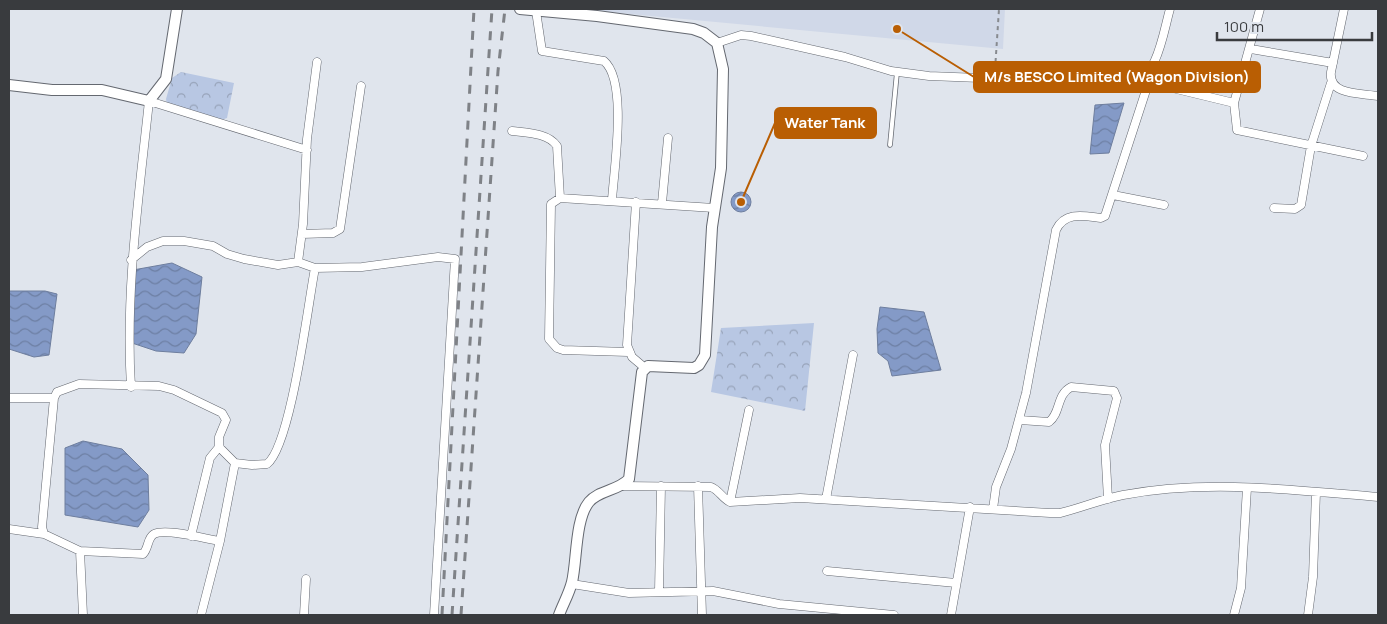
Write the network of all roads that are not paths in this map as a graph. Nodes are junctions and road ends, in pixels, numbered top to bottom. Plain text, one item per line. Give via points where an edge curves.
1 (177, 9) edge
2 (520, 9) edge
3 (1170, 9) edge
4 (1260, 9) edge
5 (1344, 9) edge
6 (536, 10) edge
7 (717, 43) junction
8 (1251, 49) junction
9 (317, 62) dead end
10 (1333, 63) junction
11 (897, 72) junction
12 (1148, 78) junction
13 (1331, 83) junction
14 (9, 85) edge
15 (360, 86) dead end
16 (1378, 96) edge
17 (149, 101) junction
18 (1234, 103) junction
19 (512, 131) dead end
20 (668, 138) dead end
21 (890, 145) dead end
22 (1311, 146) junction
23 (307, 150) junction
24 (1362, 156) dead end
25 (1113, 195) junction
26 (560, 198) junction
27 (612, 200) junction
28 (636, 202) junction
29 (662, 203) junction
30 (1164, 205) dead end
31 (714, 208) junction
32 (1274, 208) dead end
33 (302, 234) junction
34 (131, 260) junction
35 (298, 262) junction
36 (315, 268) junction
37 (628, 352) junction
38 (853, 356) dead end
39 (645, 368) junction
40 (131, 387) junction
41 (9, 398) edge
42 (54, 398) junction
43 (749, 410) dead end
44 (1020, 420) junction
45 (219, 447) junction
46 (235, 463) junction
47 (623, 486) junction
48 (661, 486) junction
49 (698, 486) junction
50 (1247, 488) junction
51 (1316, 492) junction
52 (1378, 497) edge
53 (826, 499) junction
54 (1108, 500) junction
55 (730, 502) junction
56 (970, 507) junction
57 (993, 509) junction
58 (9, 528) edge
59 (44, 534) junction
60 (191, 536) junction
61 (220, 541) junction
62 (80, 550) junction
63 (827, 571) dead end
64 (306, 579) dead end
65 (956, 582) junction
66 (572, 584) junction
67 (700, 591) junction
68 (659, 592) junction
69 (83, 615) edge
70 (201, 615) edge
71 (304, 615) edge
72 (434, 615) edge
73 (559, 615) edge
74 (702, 615) edge
75 (894, 615) edge
76 (950, 615) edge
77 (1234, 615) edge
78 (1308, 615) edge

1 - 17 street via 166,79
2 - 6 street
3 - 12 street
4 - 8 street
5 - 10 street
6 - 7 street via 693,29
6 - 27 street via 542,51 604,61 610,66 618,98
7 - 11 street via 741,35 751,36 827,52
7 - 31 street via 722,58 722,108 720,176
8 - 10 street
8 - 18 street
9 - 23 street
10 - 13 street
11 - 12 street via 994,80 1123,84
11 - 21 lane
12 - 18 street
12 - 25 street
13 - 16 street via 1338,90
13 - 22 street
14 - 17 street via 52,90 102,90
15 - 33 street via 340,229 334,233
17 - 23 street
17 - 34 street
18 - 22 street via 1237,130
19 - 26 street via 553,140 557,146
20 - 29 street
22 - 24 street
22 - 32 street via 1301,205 1295,209
23 - 33 street
25 - 30 street
25 - 44 street via 1104,217 1070,216 1056,230
26 - 27 street
26 - 37 street via 551,204 550,211 549,339 556,348 563,350
27 - 28 street
28 - 29 street
28 - 37 street via 626,338
29 - 31 street
31 - 39 street via 707,330 702,361 694,368
33 - 35 street
34 - 35 street via 147,247 163,241 184,241 213,246 244,259 278,265
34 - 40 street
35 - 36 street
36 - 46 street via 294,390 276,453 267,464
36 - 72 street via 362,267 438,256 455,260
37 - 39 street
38 - 53 street
39 - 47 street via 639,388 633,464 629,479
40 - 42 street via 79,384 57,392
40 - 45 street via 159,386 174,390 222,413 226,420 219,437
41 - 42 street
42 - 59 street via 42,518
43 - 55 street
44 - 54 street via 1049,422 1060,396 1071,387 1114,391 1117,398 1105,445
44 - 57 street via 996,487
45 - 46 street
45 - 60 street via 210,458
46 - 61 street
47 - 48 street
47 - 66 street via 589,502 580,529
48 - 49 street
48 - 68 street
49 - 55 street via 717,489
49 - 67 street
50 - 51 street
50 - 54 street via 1200,487
50 - 77 street via 1241,588
51 - 52 street
51 - 78 street
53 - 55 street
53 - 56 street
54 - 57 street via 1060,513
56 - 57 street
56 - 65 street
58 - 59 street
59 - 62 street
60 - 61 street
60 - 62 street via 166,532 155,534 150,538 147,550 138,555
61 - 70 street
62 - 69 street
63 - 65 street
64 - 71 street
65 - 76 street
66 - 68 street via 618,592
66 - 73 street
67 - 68 street
67 - 74 street
67 - 75 street via 734,594 779,604

